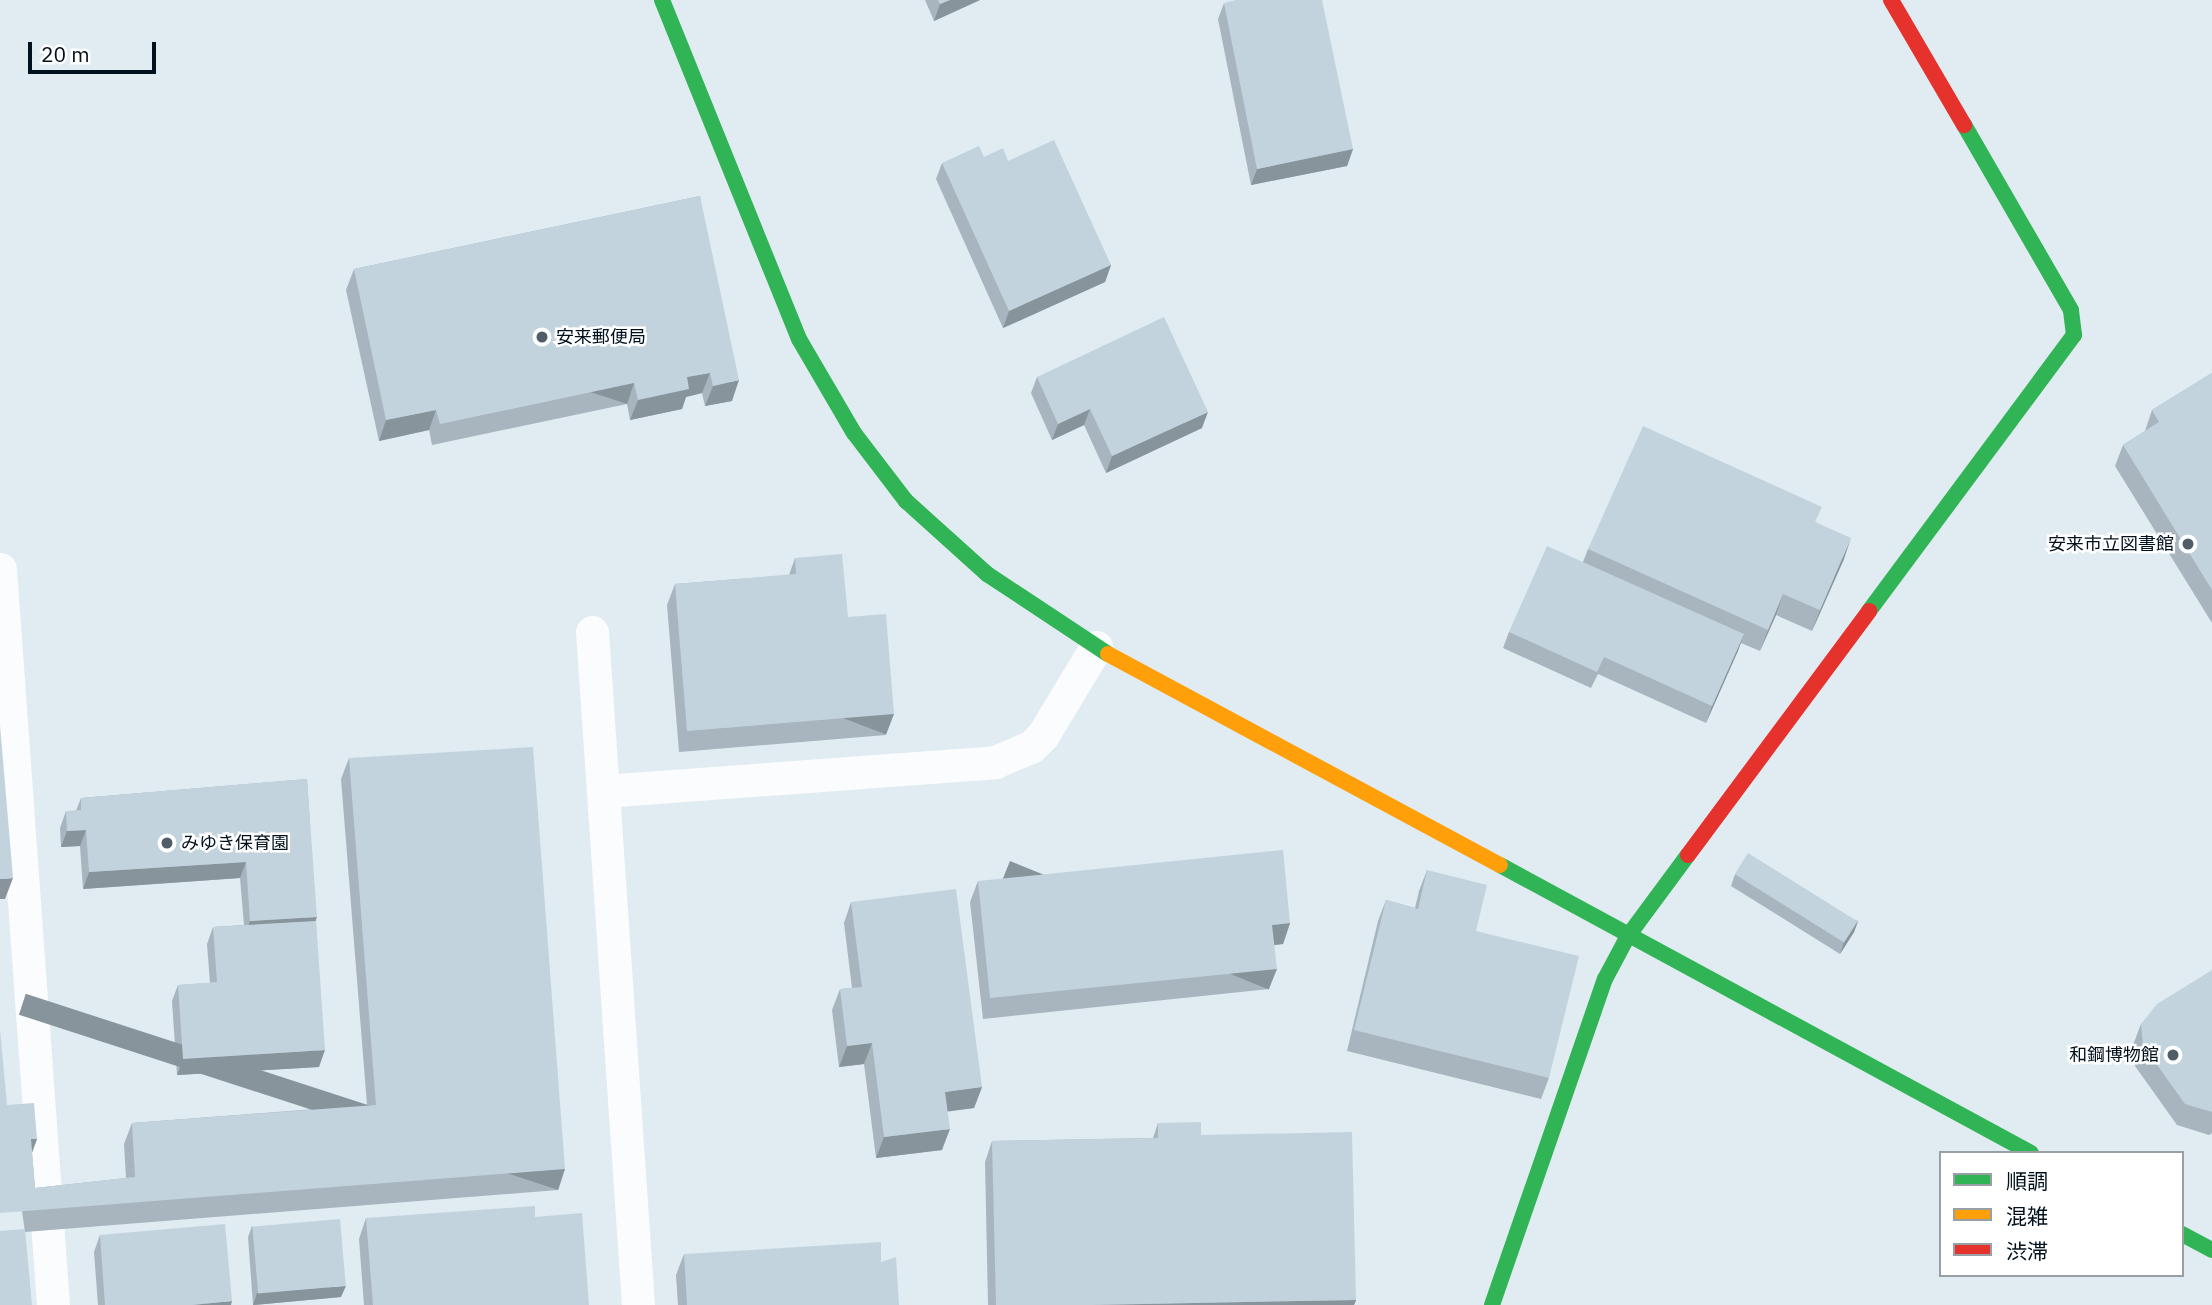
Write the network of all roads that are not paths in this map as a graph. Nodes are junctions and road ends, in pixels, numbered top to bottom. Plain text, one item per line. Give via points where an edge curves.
1 (662, 0) edge
2 (1891, 0) edge
3 (0, 569) edge
4 (592, 632) dead end
5 (1096, 647) junction
6 (603, 791) junction
7 (1628, 936) junction
8 (2027, 1151) edge
9 (2184, 1235) edge
10 (2212, 1250) edge
11 (52, 1305) edge
12 (638, 1305) edge
13 (1493, 1305) edge

1 - 5 street via 799,339 854,433 906,501 988,575
2 - 7 street via 2071,310 2074,335
3 - 11 street
4 - 6 street
5 - 6 street via 1043,735 1031,747 995,762
5 - 7 street
6 - 12 street
7 - 8 street
7 - 13 street via 1605,979
9 - 10 street

